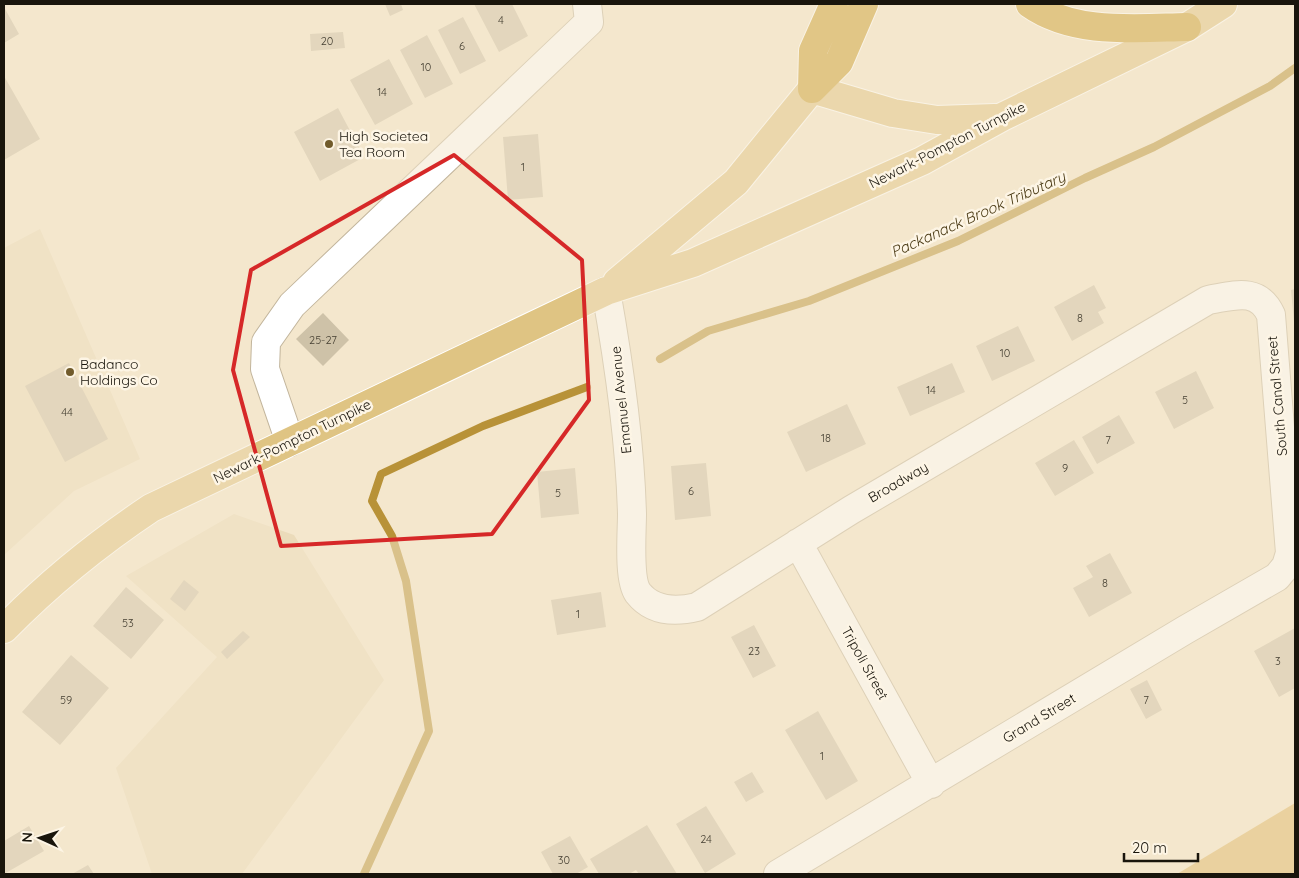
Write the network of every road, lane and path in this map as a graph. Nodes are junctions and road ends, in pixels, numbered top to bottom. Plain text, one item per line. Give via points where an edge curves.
1 (834, 4) edge
2 (864, 4) edge
3 (1030, 4) edge
4 (1223, 4) edge
5 (588, 13) edge
6 (1188, 27) junction
7 (812, 89) junction
8 (1002, 117) junction
9 (606, 291) junction
10 (1234, 296) joint
11 (290, 442) junction
12 (632, 510) joint
13 (798, 543) junction
14 (1290, 553) joint
15 (4, 629) edge
16 (931, 784) junction
17 (778, 874) edge

1 - 7 highway via 813,51
2 - 7 highway via 839,62
3 - 6 highway via 1055,18 1098,27
4 - 6 main road, Newark-Pompton Turnpike
5 - 11 street via 292,305 266,342 265,370
6 - 8 main road, Newark-Pompton Turnpike
7 - 8 main road via 893,113 937,120
7 - 9 main road, Newark-Pompton Turnpike via 736,182
8 - 9 main road, Newark-Pompton Turnpike via 922,161 693,263
9 - 11 main road, Newark-Pompton Turnpike
9 - 12 street, Emanuel Avenue via 621,377
10 - 13 street, Broadway via 1208,300
10 - 14 street, South Canal Street via 1243,294 1256,298 1266,305 1271,315
11 - 15 main road, Newark-Pompton Turnpike via 150,508 72,564
12 - 13 street, Broadway via 633,578 637,592 647,602 663,609 680,611 697,607
13 - 16 street, Tripoli Street
14 - 16 street, Grand Street via 1286,566 1277,577
16 - 17 street, Grand Street

